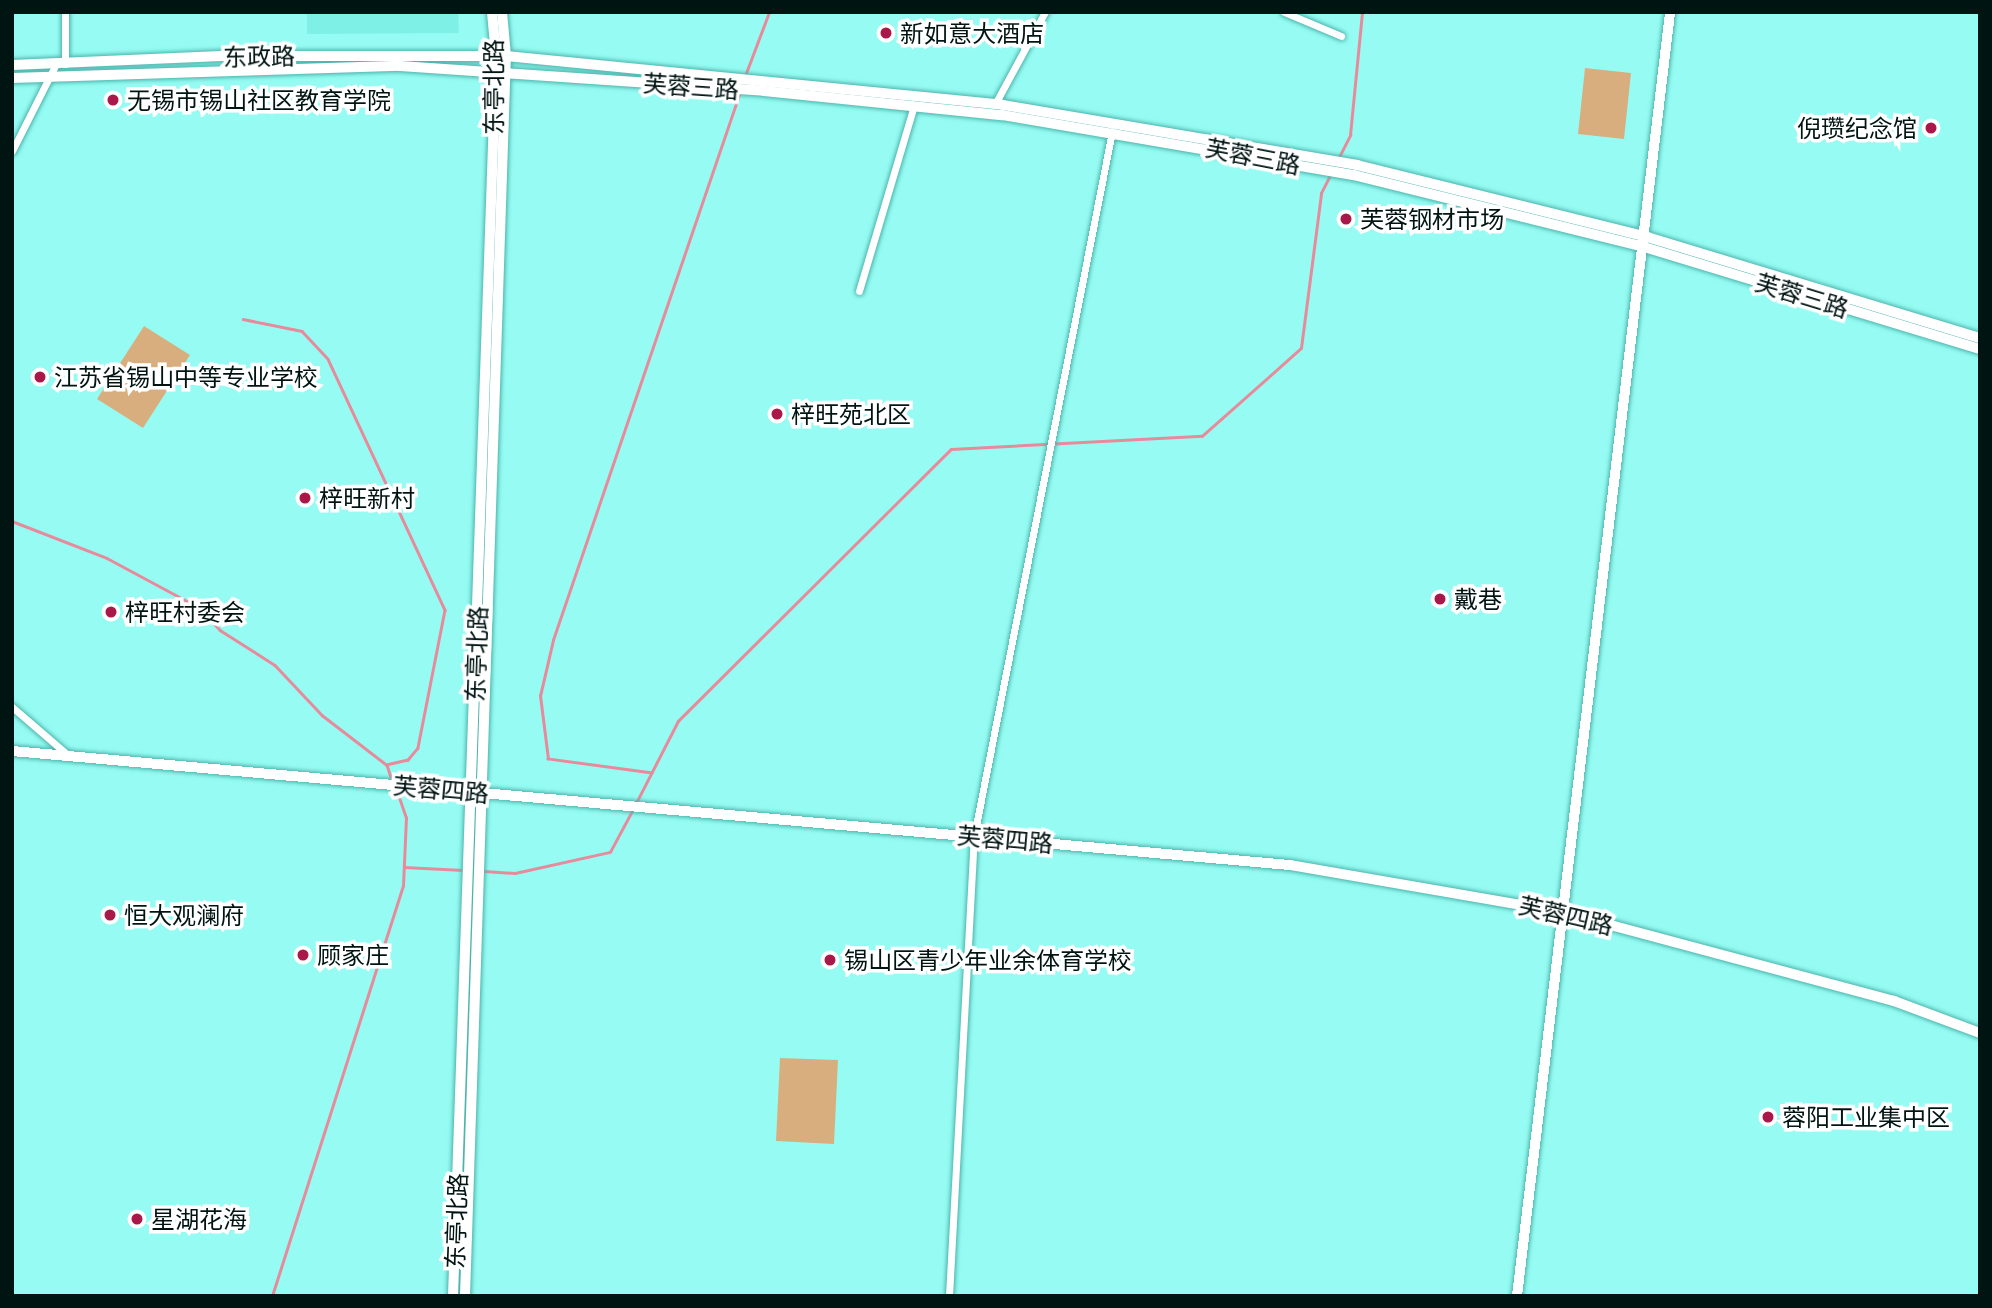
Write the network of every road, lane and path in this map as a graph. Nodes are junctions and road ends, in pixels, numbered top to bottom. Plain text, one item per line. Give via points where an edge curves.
1 (65, 12) edge
2 (492, 12) edge
3 (502, 12) edge
4 (1045, 12) edge
5 (1284, 12) edge
6 (1670, 12) edge
7 (1341, 37) dead end
8 (501, 56) junction
9 (61, 64) junction
10 (12, 65) edge
11 (501, 72) junction
12 (12, 78) edge
13 (50, 78) junction
14 (764, 86) junction
15 (995, 104) junction
16 (914, 105) junction
17 (1113, 127) junction
18 (12, 151) edge
19 (1646, 243) junction
20 (859, 291) dead end
21 (1980, 338) edge
22 (1980, 349) edge
23 (12, 707) edge
24 (12, 751) edge
25 (69, 756) junction
26 (477, 793) junction
27 (974, 836) junction
28 (475, 857) junction
29 (1562, 912) junction
30 (1980, 1033) edge
31 (453, 1296) edge
32 (465, 1296) edge
33 (949, 1296) edge
34 (1517, 1296) edge

1 - 9 street
2 - 8 main road, 东亭北路
3 - 8 main road, 东亭北路
4 - 15 street
5 - 7 street
6 - 19 main road
8 - 9 main road, 东政路 via 248,55
8 - 11 main road, 东亭北路
8 - 14 main road, 芙蓉三路 via 719,75
9 - 10 main road, 东政路
9 - 13 street
11 - 13 main road, 东政路 via 400,66
11 - 14 main road, 芙蓉三路 via 718,88
11 - 26 main road, 东亭北路
12 - 13 main road, 东政路
13 - 18 street
14 - 15 main road, 芙蓉三路
14 - 16 main road, 芙蓉三路
15 - 17 main road, 芙蓉三路
16 - 17 main road, 芙蓉三路
16 - 20 street
17 - 19 main road, 芙蓉三路 via 1356,170
17 - 27 street
19 - 21 main road, 芙蓉三路
19 - 22 main road, 芙蓉三路
19 - 29 main road
23 - 25 street
24 - 25 main road, 芙蓉四路
25 - 26 main road, 芙蓉四路
26 - 27 main road, 芙蓉四路
26 - 28 main road, 东亭北路
27 - 29 main road, 芙蓉四路 via 1290,865
27 - 33 street
28 - 31 main road, 东亭北路 via 467,881
28 - 32 main road, 东亭北路 via 480,881
29 - 30 main road, 芙蓉四路 via 1894,1001
29 - 34 main road

